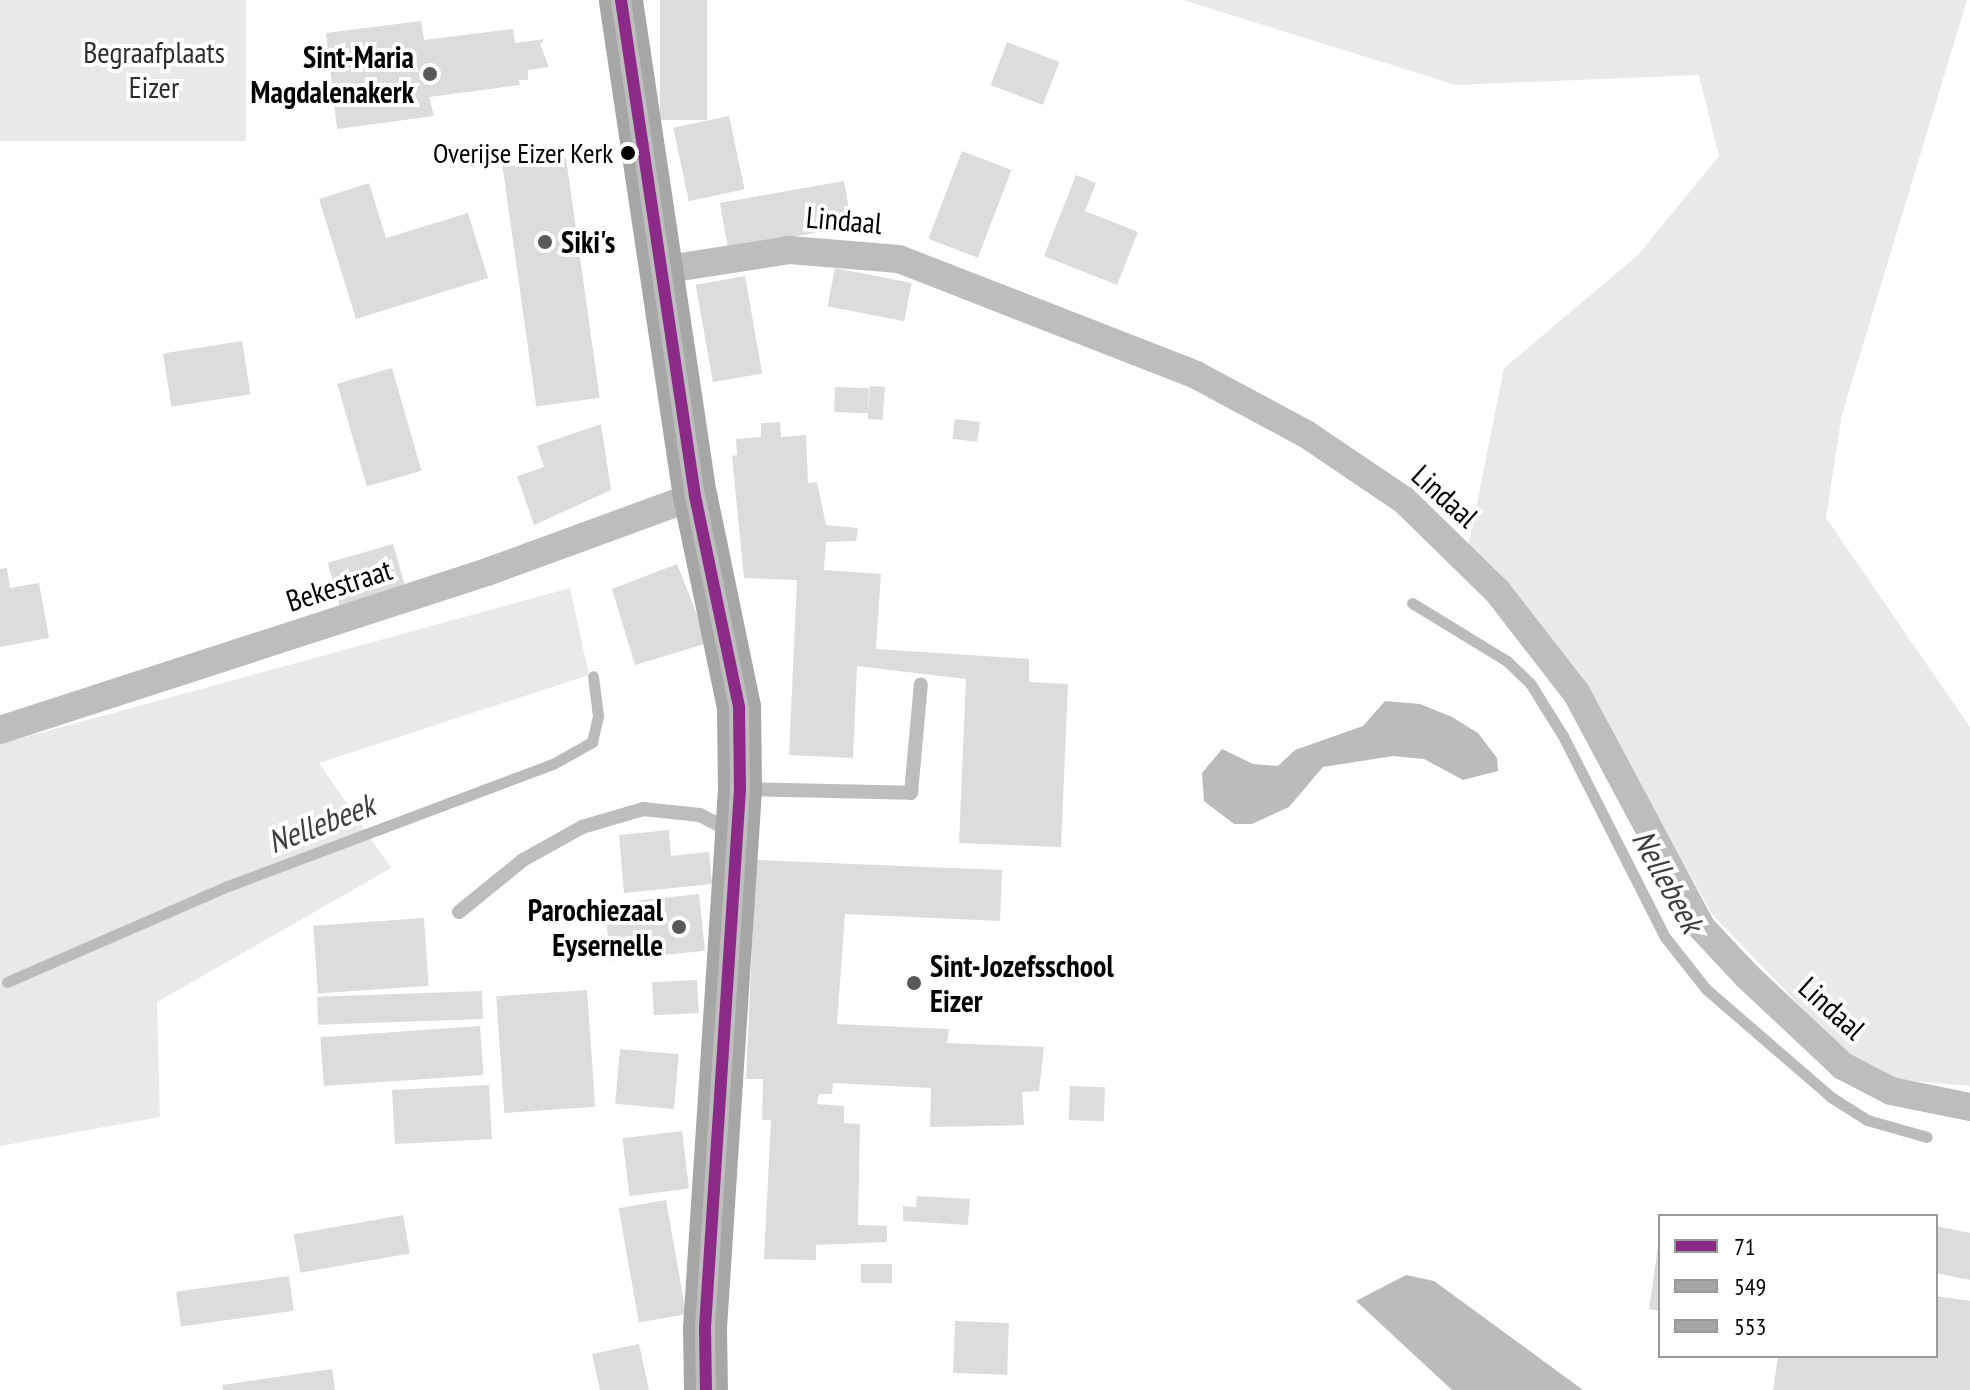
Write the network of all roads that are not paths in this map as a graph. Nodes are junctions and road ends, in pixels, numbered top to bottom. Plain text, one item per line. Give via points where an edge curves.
1 (621, 0) edge
2 (661, 270) junction
3 (695, 496) junction
4 (921, 684) dead end
5 (0, 730) edge
6 (740, 789) junction
7 (736, 834) junction
8 (459, 912) dead end
9 (1970, 1107) edge
10 (706, 1390) edge

1 - 2 street
2 - 3 street
2 - 9 street, Lindaal via 790,250 899,259 1196,375 1306,434 1404,500 1498,592 1577,694 1702,928 1747,976 1843,1066 1891,1091
3 - 5 street, Bekestraat via 487,572
3 - 6 street via 733,665
4 - 6 lane via 911,793
6 - 7 street
7 - 8 lane via 700,815 643,809 582,827 535,853
7 - 10 street via 705,1328

